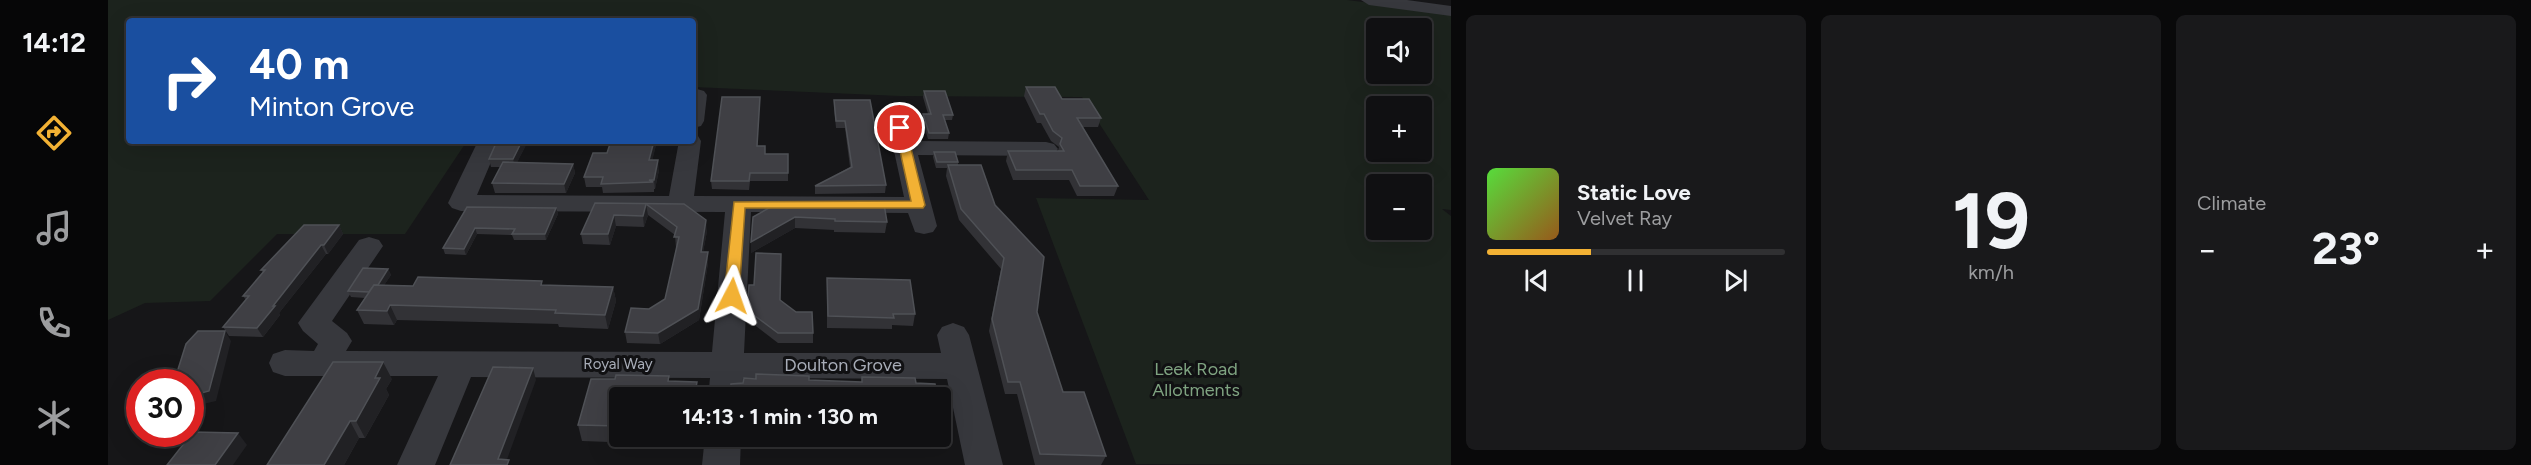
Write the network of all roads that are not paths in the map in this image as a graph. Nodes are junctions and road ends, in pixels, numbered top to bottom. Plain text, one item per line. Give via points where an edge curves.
1 (1369, 0) edge
2 (1451, 10) edge
3 (697, 96) dead end
4 (696, 102) edge
5 (488, 144) edge
6 (690, 144) edge
7 (1046, 149) edge
8 (680, 204) junction
9 (739, 204) junction
10 (369, 246) dead end
11 (329, 352) junction
12 (285, 363) dead end
13 (460, 364) junction
14 (727, 365) junction
15 (726, 387) edge
16 (723, 447) edge
17 (416, 465) edge
18 (722, 465) edge
19 (984, 465) edge

1 - 2 street
3 - 4 street
5 - 8 street via 461,203
6 - 8 street
7 - 9 street via 903,138 921,216
8 - 9 street
9 - 14 street
10 - 11 street via 314,323
11 - 12 street, Royal Way
11 - 13 street, Royal Way
13 - 14 street, Royal Way
13 - 17 street
14 - 15 street
14 - 19 street, Doulton Grove via 956,350
16 - 18 street

